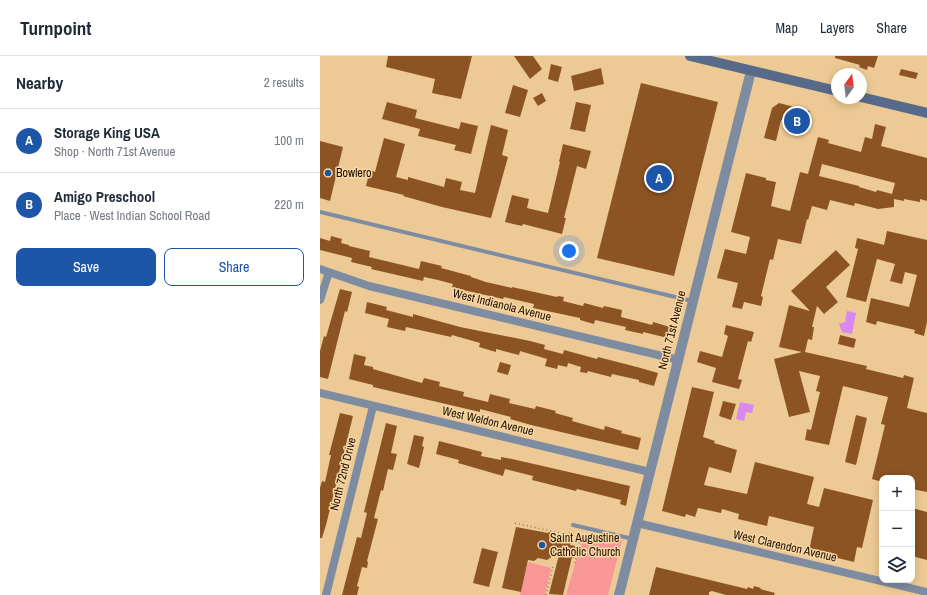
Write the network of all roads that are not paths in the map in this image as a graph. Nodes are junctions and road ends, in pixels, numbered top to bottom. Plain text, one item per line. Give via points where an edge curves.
1 (690, 56) edge
2 (708, 58) edge
3 (751, 71) junction
4 (831, 90) edge
5 (867, 98) edge
6 (927, 113) edge
7 (320, 212) edge
8 (320, 270) edge
9 (329, 272) junction
10 (320, 300) edge
11 (693, 301) junction
12 (678, 360) junction
13 (320, 393) edge
14 (373, 406) junction
15 (650, 472) junction
16 (637, 523) junction
17 (572, 525) dead end
18 (633, 540) junction
19 (927, 592) edge
20 (326, 595) edge
21 (619, 595) edge

1 - 2 main road
2 - 3 main road
3 - 4 main road
3 - 11 street, North 71st Avenue
5 - 6 main road
7 - 11 lane
8 - 9 street, West Indianola Avenue
9 - 10 street
9 - 12 street, West Indianola Avenue via 368,286
11 - 12 street, North 71st Avenue
12 - 15 street, North 71st Avenue
13 - 14 street, West Weldon Avenue
14 - 15 street, West Weldon Avenue
14 - 20 street, North 72nd Drive
15 - 16 street, North 71st Avenue
16 - 18 street, North 71st Avenue
16 - 19 street, West Clarendon Avenue
17 - 18 lane
18 - 21 street, North 71st Avenue

